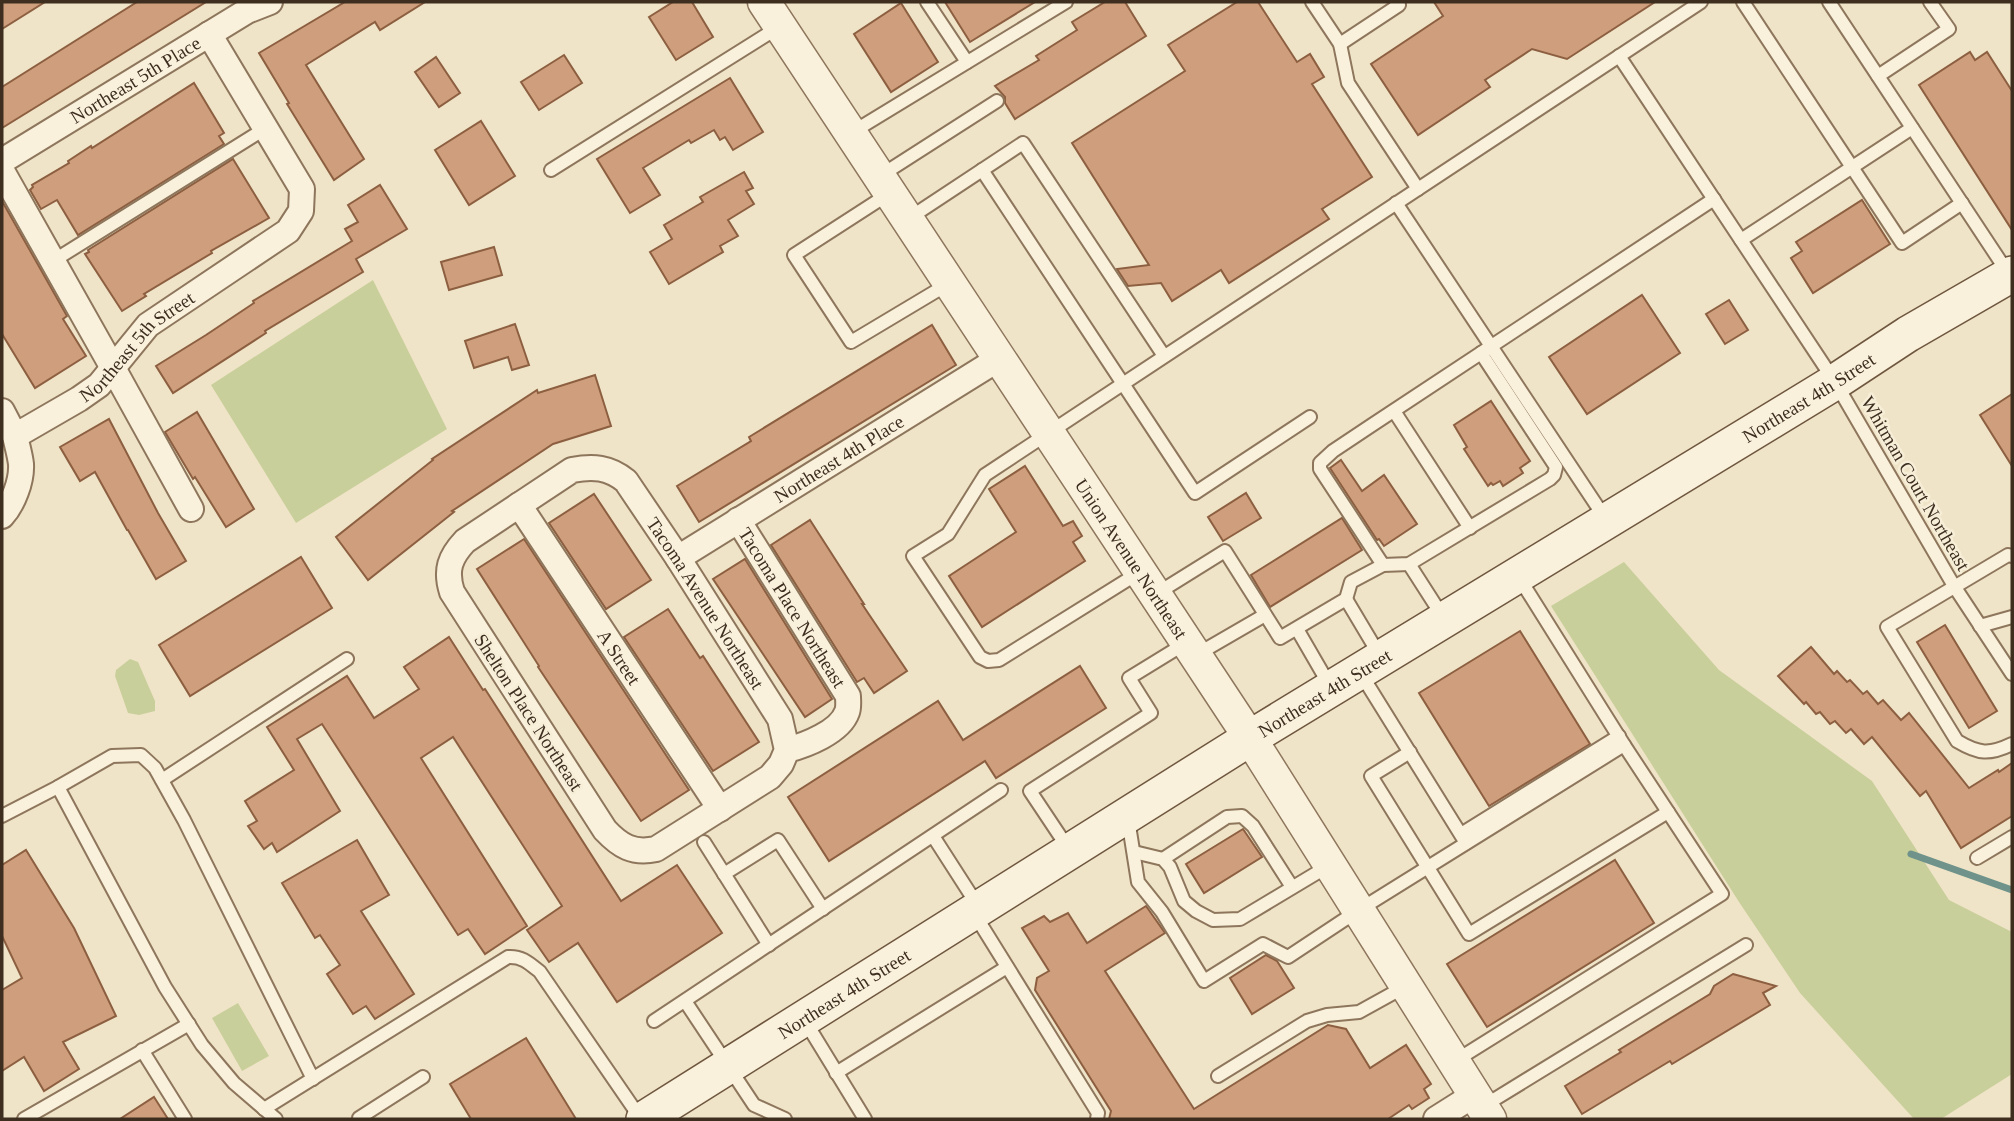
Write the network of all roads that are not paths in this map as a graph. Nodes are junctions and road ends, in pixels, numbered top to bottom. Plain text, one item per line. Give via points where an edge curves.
1 (270, 2) edge
2 (927, 2) edge
3 (1066, 2) edge
4 (1312, 2) edge
5 (1396, 2) edge
6 (1701, 2) edge
7 (1742, 2) edge
8 (1829, 2) edge
9 (1930, 2) edge
10 (772, 14) edge
11 (209, 34) junction
12 (1340, 44) junction
13 (1619, 56) junction
14 (967, 62) junction
15 (1878, 76) junction
16 (997, 101) dead end
17 (266, 128) junction
18 (1912, 128) junction
19 (851, 133) junction
20 (2, 161) edge
21 (1852, 167) junction
22 (551, 170) dead end
23 (982, 170) junction
24 (2, 171) edge
25 (885, 184) junction
26 (1418, 189) junction
27 (1714, 199) junction
28 (1396, 203) junction
29 (1962, 203) junction
30 (908, 219) junction
31 (1741, 240) junction
32 (53, 261) junction
33 (2011, 275) edge
34 (950, 283) junction
35 (1486, 350) junction
36 (1164, 356) junction
37 (1000, 358) junction
38 (113, 368) junction
39 (1835, 382) junction
40 (1123, 383) junction
41 (2, 411) edge
42 (1394, 411) junction
43 (1310, 416) dead end
44 (1049, 432) junction
45 (15, 436) junction
46 (519, 505) junction
47 (191, 509) dead end
48 (2, 516) edge
49 (738, 520) junction
50 (1607, 521) junction
51 (1470, 528) junction
52 (2012, 556) edge
53 (678, 558) junction
54 (1409, 564) junction
55 (1382, 565) junction
56 (1517, 576) junction
57 (1148, 583) junction
58 (1954, 586) junction
59 (1346, 600) junction
60 (1265, 615) junction
61 (2012, 617) edge
62 (1444, 620) junction
63 (1980, 626) junction
64 (1297, 629) junction
65 (1192, 648) junction
66 (347, 659) dead end
67 (1358, 673) junction
68 (2012, 674) edge
69 (1251, 738) junction
70 (1622, 740) junction
71 (2012, 744) edge
72 (787, 750) junction
73 (1409, 751) junction
74 (162, 780) junction
75 (58, 787) junction
76 (1001, 790) dead end
77 (720, 809) junction
78 (1668, 812) junction
79 (1128, 815) junction
80 (2, 816) edge
81 (933, 835) junction
82 (2012, 837) edge
83 (1464, 839) junction
84 (704, 842) dead end
85 (1071, 851) junction
86 (1134, 852) junction
87 (1977, 858) dead end
88 (1163, 859) junction
89 (1330, 864) junction
90 (1427, 868) junction
91 (724, 874) junction
92 (1292, 887) junction
93 (823, 909) junction
94 (976, 910) junction
95 (1359, 910) junction
96 (769, 945) junction
97 (1746, 945) dead end
98 (1007, 967) junction
99 (1406, 986) junction
100 (685, 1001) junction
101 (803, 1019) junction
102 (654, 1021) dead end
103 (189, 1024) junction
104 (142, 1050) junction
105 (1454, 1061) junction
106 (729, 1066) junction
107 (836, 1073) junction
108 (1218, 1076) dead end
109 (423, 1077) dead end
110 (313, 1079) junction
111 (754, 1105) junction
112 (1482, 1107) edge
113 (264, 1109) junction
114 (24, 1119) edge
115 (186, 1119) edge
116 (276, 1119) edge
117 (360, 1119) edge
118 (642, 1119) edge
119 (755, 1119) edge
120 (785, 1119) edge
121 (864, 1119) edge
122 (1097, 1119) edge
123 (1436, 1119) edge

1 - 11 street, Northeast 5th Place
2 - 14 lane
3 - 14 lane
4 - 12 lane
5 - 12 lane via 1399,5
6 - 13 lane
7 - 21 lane
8 - 15 lane
9 - 15 lane via 1948,29
10 - 19 street, Union Avenue Northeast
10 - 22 lane
11 - 17 street
11 - 20 street, Northeast 5th Place
12 - 26 lane via 1348,83
13 - 26 lane
13 - 27 lane, Whitman Court Northeast
14 - 19 lane
15 - 18 lane
16 - 25 lane
17 - 32 lane
17 - 38 street, Northeast 5th Street via 302,189 301,211 288,231 148,325
18 - 21 lane
18 - 29 lane
19 - 25 street, Union Avenue Northeast
21 - 29 lane via 1902,243
21 - 31 lane
23 - 30 lane
23 - 36 lane via 1023,143
23 - 40 lane
24 - 32 street
25 - 30 street, Union Avenue Northeast
25 - 34 lane via 794,255 850,342
26 - 28 lane
27 - 31 lane, Whitman Court Northeast
27 - 35 lane
28 - 35 lane
28 - 36 lane
29 - 33 lane
30 - 34 street, Union Avenue Northeast
31 - 39 lane, Whitman Court Northeast
32 - 38 street
33 - 39 main road, Northeast 4th Street
34 - 37 street, Union Avenue Northeast
35 - 42 lane
35 - 50 lane
35 - 51 lane via 1556,467 1550,479
36 - 40 lane
37 - 44 street, Union Avenue Northeast
37 - 49 street, Northeast 4th Place
38 - 45 street, Northeast 5th Street via 79,399
38 - 47 street
39 - 50 main road, Northeast 4th Street
39 - 58 lane, Whitman Court Northeast
40 - 43 lane via 1195,493
40 - 44 lane
41 - 45 street
42 - 51 lane
42 - 55 lane via 1320,463
44 - 57 street, Union Avenue Northeast
44 - 57 lane via 985,475 948,534 913,556 980,657 988,661 999,660
45 - 48 street via 21,466 10,508
46 - 53 street, Tacoma Avenue Northeast via 572,470 591,467 617,473
46 - 77 street, A Street
46 - 77 street, Shelton Place Northeast via 454,552 448,580 605,830 617,842 642,852 656,849
49 - 53 street, Northeast 4th Place
49 - 72 street, Tacoma Place Northeast via 848,696 849,710 842,722 810,743
50 - 56 main road, Northeast 4th Street
51 - 54 lane
52 - 58 lane
53 - 72 street, Tacoma Avenue Northeast via 780,719
54 - 55 lane
54 - 62 lane
55 - 59 lane via 1351,582
56 - 62 main road, Northeast 4th Street
56 - 70 lane
57 - 60 lane via 1225,551
57 - 65 street, Union Avenue Northeast
58 - 63 lane, Whitman Court Northeast
58 - 71 lane via 1887,627 1957,741 1984,752
59 - 64 lane
59 - 67 lane
60 - 64 lane via 1280,638
60 - 65 lane
61 - 63 lane
62 - 67 main road, Northeast 4th Street
63 - 68 lane, Whitman Court Northeast
64 - 67 lane
65 - 69 street, Union Avenue Northeast
65 - 85 lane via 1129,678 1151,713 1030,791
66 - 74 lane
67 - 69 main road, Northeast 4th Street
67 - 73 lane
69 - 79 main road, Northeast 4th Street
69 - 89 street, Union Avenue Northeast
70 - 78 lane
70 - 83 lane
72 - 77 street via 769,777
73 - 83 lane
73 - 90 lane via 1371,775
74 - 75 lane via 141,755 112,756
74 - 110 lane
75 - 80 lane
75 - 103 lane
76 - 81 lane
78 - 90 lane via 1469,934
78 - 105 lane via 1722,894
79 - 85 main road, Northeast 4th Street
79 - 86 lane
81 - 93 lane
81 - 94 lane
82 - 87 lane
83 - 90 lane
84 - 91 lane
85 - 94 main road, Northeast 4th Street
86 - 88 lane
86 - 95 lane via 1138,882 1204,981 1263,944 1288,957
88 - 92 lane via 1184,901 1213,920 1240,919
88 - 92 lane via 1227,817 1242,816
89 - 92 lane
89 - 95 street, Union Avenue Northeast
90 - 95 lane
91 - 93 lane via 778,840
91 - 96 lane
93 - 96 lane
94 - 98 lane
94 - 101 main road, Northeast 4th Street
95 - 99 street, Union Avenue Northeast
96 - 100 lane
97 - 112 lane
98 - 107 lane
98 - 122 lane via 1098,1113
99 - 105 street, Union Avenue Northeast
99 - 108 lane via 1359,1013 1307,1021
100 - 102 lane
100 - 106 lane
101 - 106 main road, Northeast 4th Street
101 - 107 lane
103 - 104 lane
103 - 113 lane via 234,1083
104 - 114 lane
104 - 115 lane
105 - 112 street, Union Avenue Northeast
106 - 111 lane
106 - 118 main road, Northeast 4th Street
107 - 121 lane
109 - 117 lane
110 - 113 lane
110 - 118 lane via 508,957 517,956 540,972
111 - 119 lane
111 - 120 lane
112 - 123 street
113 - 116 lane

